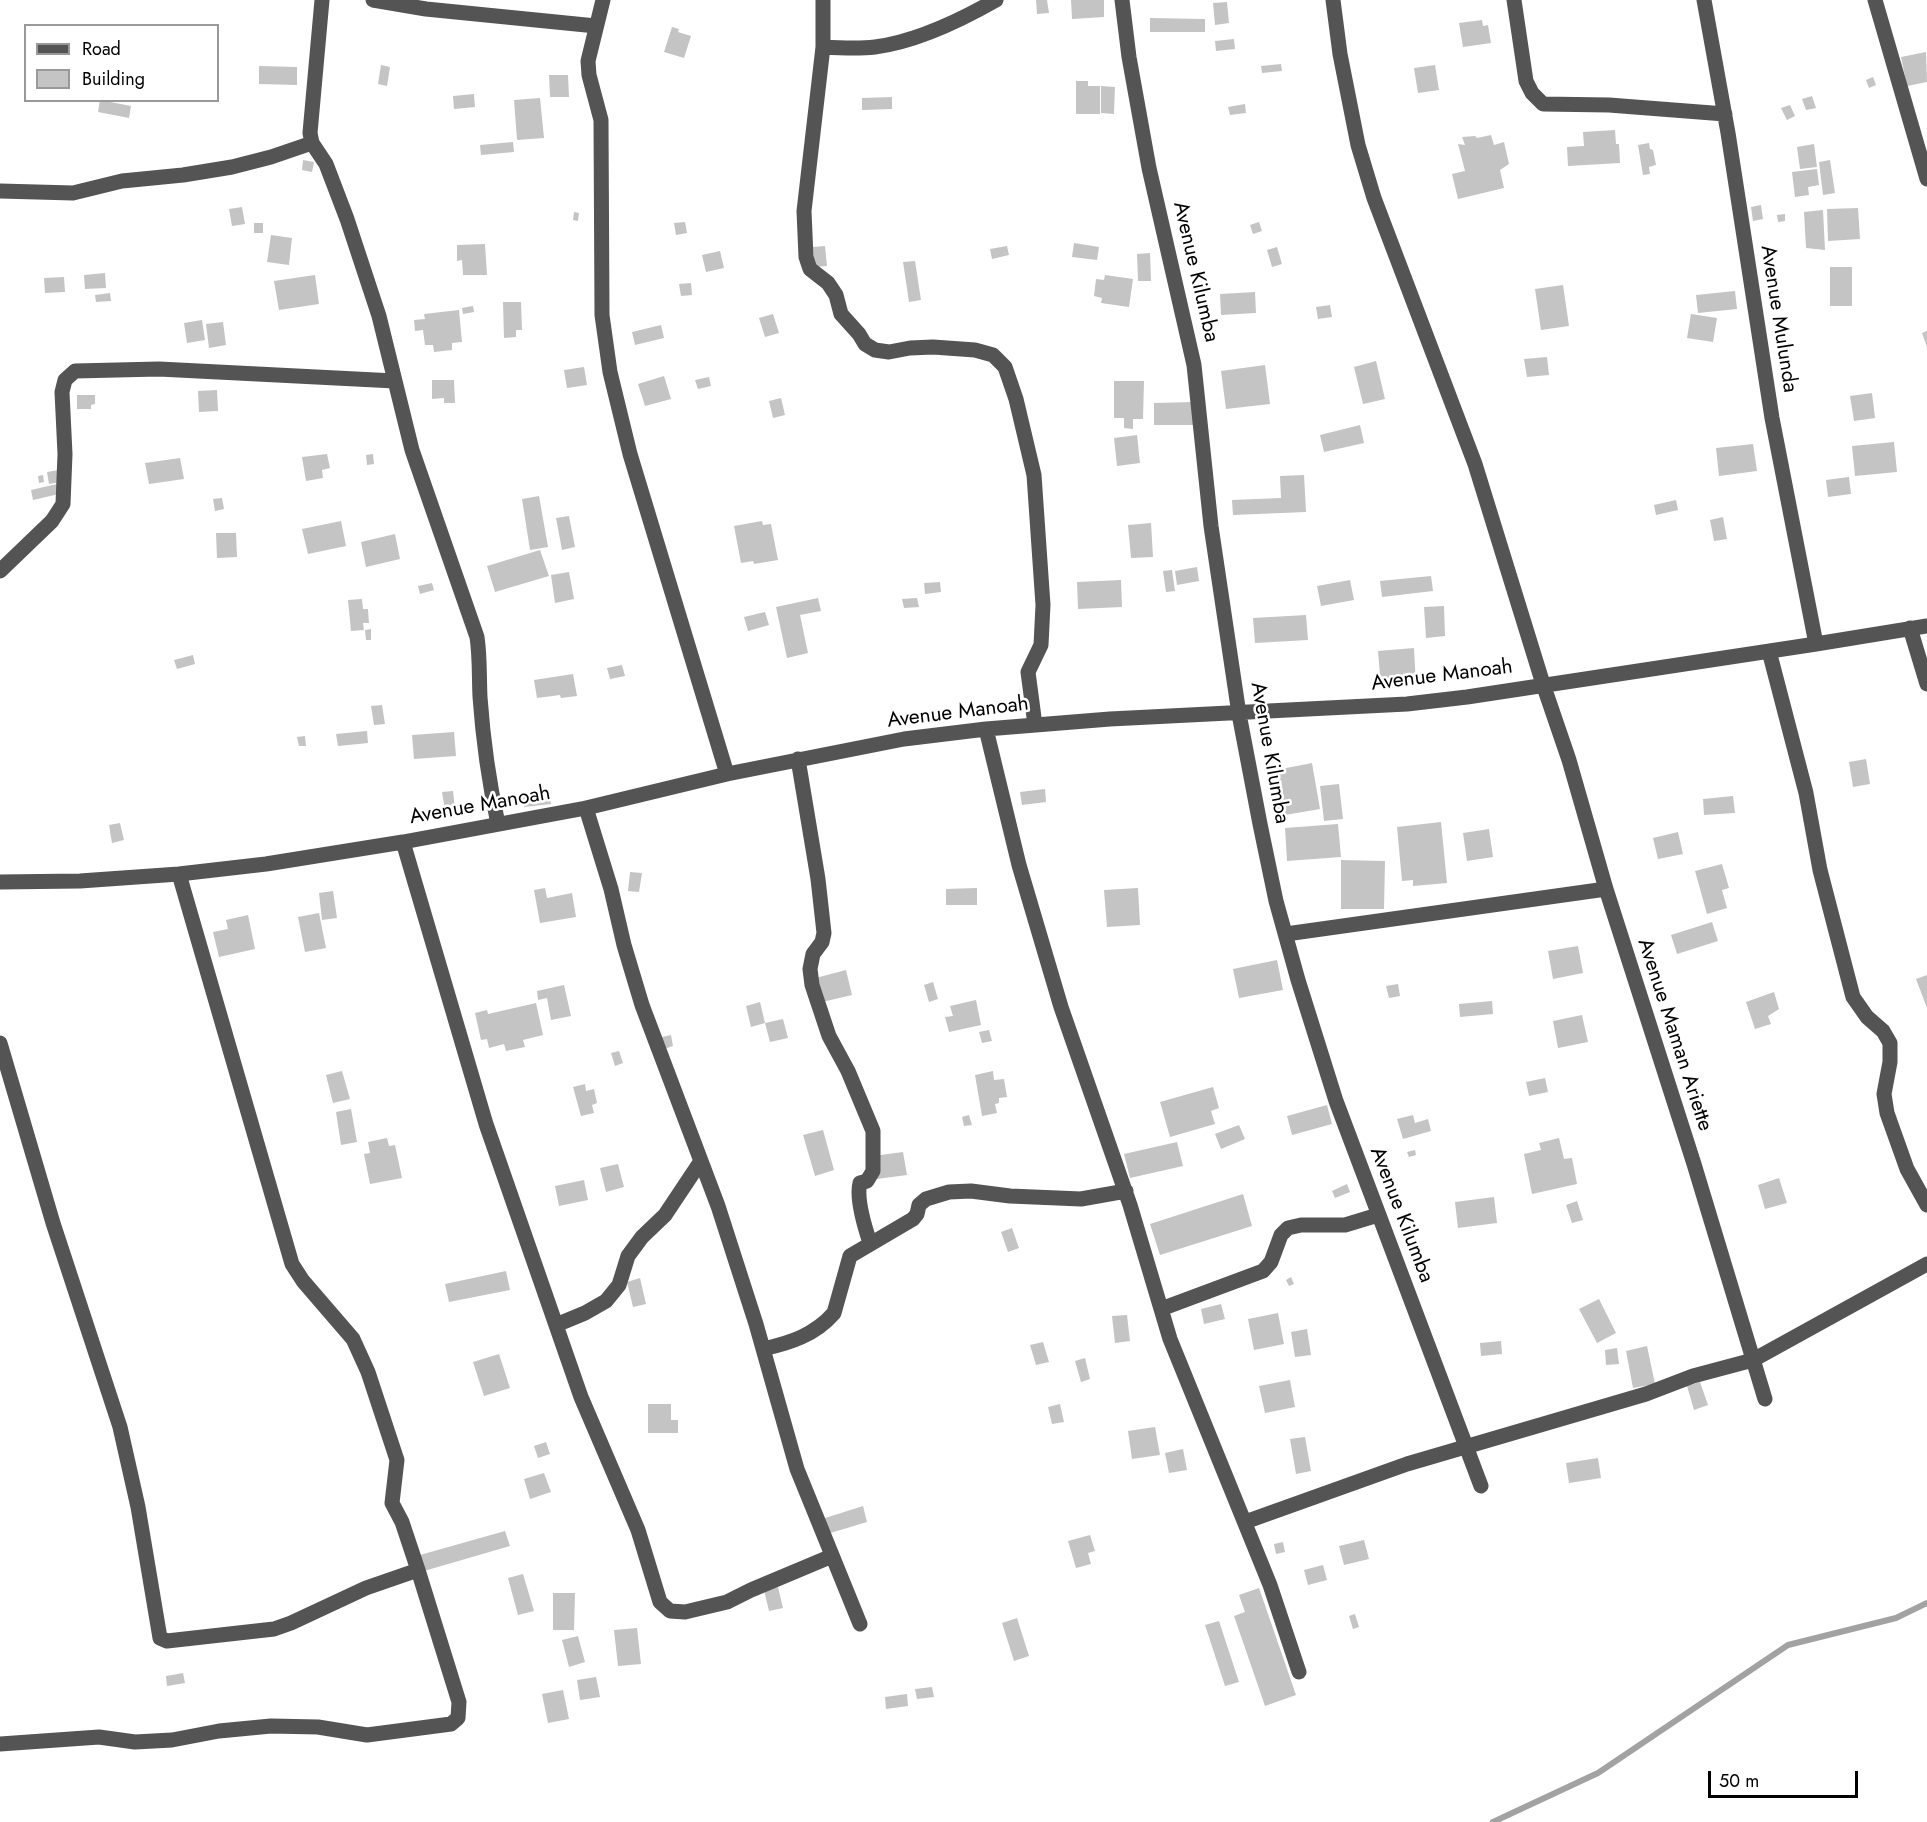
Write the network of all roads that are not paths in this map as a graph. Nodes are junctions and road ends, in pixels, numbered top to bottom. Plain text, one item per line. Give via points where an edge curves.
1 (322, 0) edge
2 (373, 0) edge
3 (603, 0) edge
4 (824, 0) edge
5 (996, 0) edge
6 (1122, 0) edge
7 (1333, 0) edge
8 (1514, 0) edge
9 (1704, 0) edge
10 (1875, 0) edge
11 (596, 26) junction
12 (823, 47) junction
13 (1725, 114) junction
14 (312, 143) junction
15 (1927, 179) edge
16 (0, 191) edge
17 (395, 381) junction
18 (0, 571) edge
19 (1927, 626) edge
20 (1910, 628) junction
21 (1816, 644) junction
22 (1769, 651) junction
23 (1543, 684) junction
24 (1927, 684) edge
25 (1239, 714) junction
26 (1035, 725) junction
27 (986, 729) junction
28 (798, 759) junction
29 (727, 774) junction
30 (586, 808) junction
31 (498, 824) junction
32 (403, 842) junction
33 (179, 874) junction
34 (0, 882) edge
35 (1605, 888) junction
36 (1286, 933) junction
37 (0, 1043) edge
38 (4, 1070) edge
39 (701, 1161) junction
40 (1126, 1191) junction
41 (1927, 1205) edge
42 (1378, 1215) junction
43 (870, 1243) junction
44 (1927, 1264) edge
45 (1161, 1309) junction
46 (556, 1325) junction
47 (763, 1348) junction
48 (1753, 1360) junction
49 (1765, 1399) dead end
50 (1467, 1447) junction
51 (1481, 1486) dead end
52 (1245, 1522) junction
53 (832, 1556) junction
54 (418, 1570) junction
55 (860, 1624) dead end
56 (1299, 1672) dead end
57 (0, 1744) edge

1 - 14 street
2 - 11 street
3 - 11 street
4 - 12 street
5 - 12 street via 908,40 875,47
6 - 25 street, Avenue Kilumba via 1149,168 1194,365 1211,526
7 - 23 street, Avenue Maman Ariette via 1340,54 1374,198 1474,464
8 - 13 street via 1526,81 1543,104
9 - 13 street, Avenue Mulunda
10 - 15 street
11 - 29 street via 588,61 602,120 602,315 610,372 630,454
12 - 26 street via 804,211 804,243 810,269 828,283 841,314 865,344 889,352 933,347 993,355 1005,367 1016,399 1034,475 1043,605 1041,645 1028,672
13 - 21 street, Avenue Mulunda via 1772,418
14 - 16 street via 232,167 122,181 73,193
14 - 17 street via 326,164 347,219 380,316
17 - 18 street via 159,369 75,371 65,380 62,392 63,504 52,521
17 - 31 street via 412,450 477,637 486,768
19 - 20 street, Avenue Manoah
20 - 21 street, Avenue Manoah
20 - 24 street
21 - 22 street, Avenue Manoah
22 - 23 street, Avenue Manoah
22 - 41 street via 1853,997 1890,1043 1884,1094 1887,1113 1908,1169
23 - 25 street, Avenue Manoah via 1407,704
23 - 35 street, Avenue Maman Ariette
25 - 26 street, Avenue Manoah
25 - 36 street, Avenue Kilumba via 1276,901
26 - 27 street, Avenue Manoah
27 - 28 street, Avenue Manoah via 904,739
27 - 40 street via 1019,865 1061,1007
28 - 29 street, Avenue Manoah
28 - 43 street via 824,933 813,954 812,985 829,1036 873,1131 873,1172 860,1183 858,1191
29 - 30 street, Avenue Manoah
30 - 31 street, Avenue Manoah
30 - 39 street via 642,1005
31 - 32 street, Avenue Manoah
32 - 33 street, Avenue Manoah
32 - 46 street via 486,1124
33 - 34 street, Avenue Manoah
33 - 54 street via 292,1264 353,1339 368,1372 397,1460 392,1503
35 - 36 street
35 - 48 street, Avenue Maman Ariette
36 - 42 street, Avenue Kilumba via 1336,1101
37 - 38 street
38 - 54 street via 120,1427 160,1638 167,1641 274,1629 366,1588
39 - 46 street via 665,1215 628,1256 619,1285 606,1301
39 - 47 street
40 - 43 street via 1081,1198 950,1192 926,1199 913,1219
40 - 45 street
42 - 45 street via 1345,1224 1288,1228 1263,1271
42 - 50 street, Avenue Kilumba
43 - 47 street via 846,1262 834,1313 828,1320 791,1342
44 - 48 street
45 - 52 street via 1194,1404
46 - 53 street via 581,1397 638,1530 660,1602 670,1611 685,1612 727,1602
47 - 53 street via 797,1469
48 - 49 street, Avenue Maman Ariette
48 - 50 street
50 - 51 street, Avenue Kilumba
50 - 52 street via 1407,1464
52 - 56 street
53 - 55 street
54 - 57 street via 459,1702 455,1722 367,1735 318,1727 271,1726 172,1740 135,1742 99,1737

